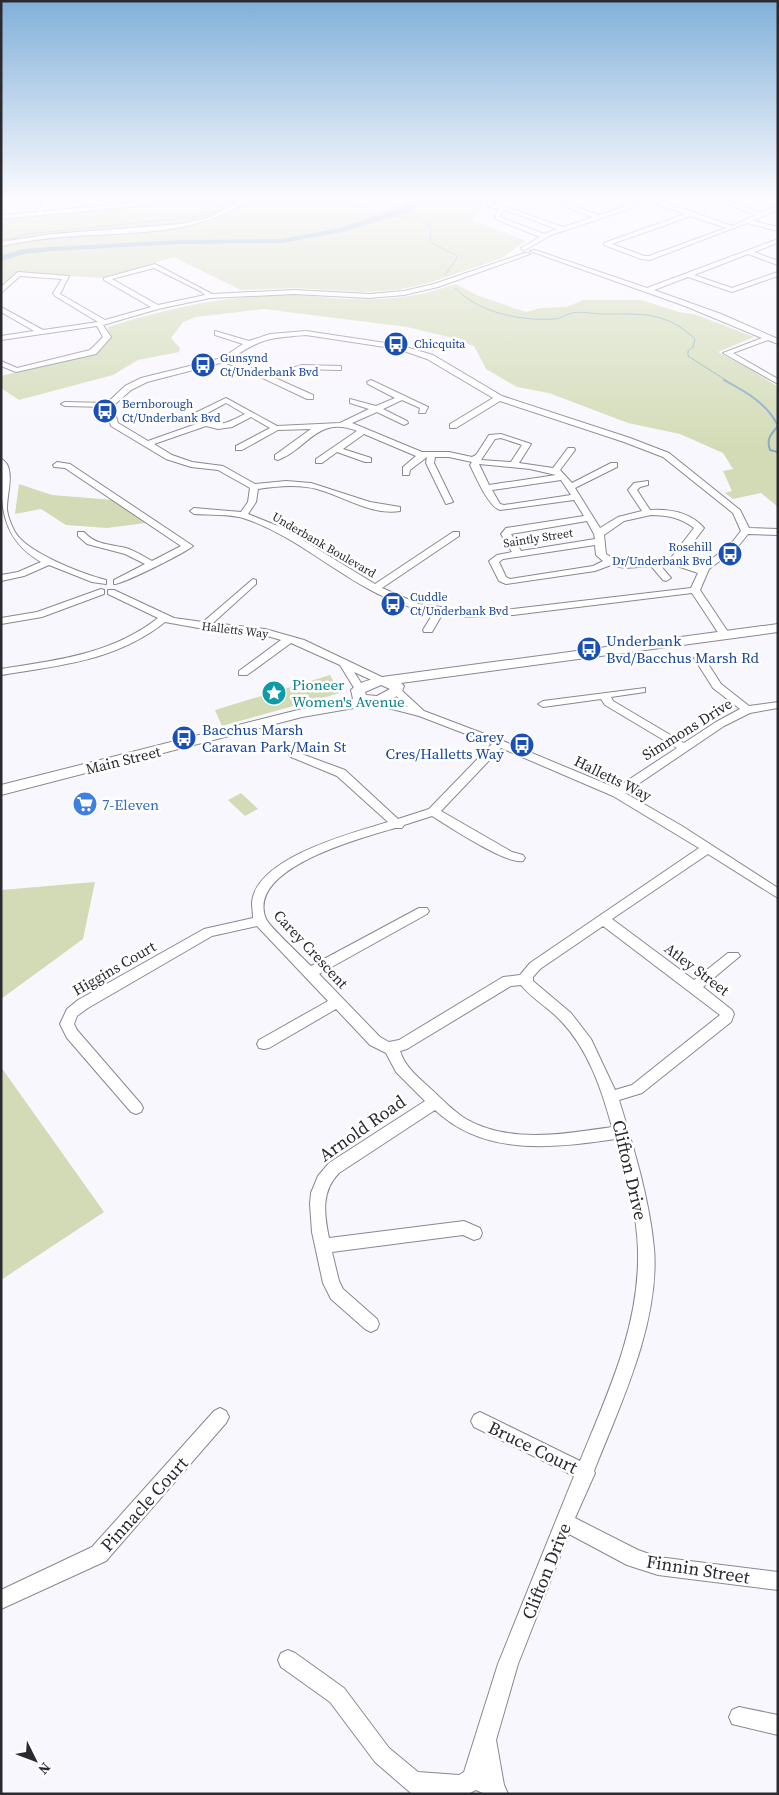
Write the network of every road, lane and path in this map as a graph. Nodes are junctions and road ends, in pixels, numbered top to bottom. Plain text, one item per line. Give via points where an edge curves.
1 (63, 283) edge
2 (113, 283) edge
3 (188, 283) edge
4 (446, 283) edge
5 (625, 283) edge
6 (666, 283) edge
7 (711, 283) edge
8 (753, 283) edge
9 (646, 290) junction
10 (210, 296) junction
11 (157, 307) junction
12 (1, 309) edge
13 (102, 323) junction
14 (41, 332) junction
15 (218, 333) dead end
16 (1, 338) edge
17 (768, 338) junction
18 (778, 342) edge
19 (249, 343) junction
20 (225, 360) junction
21 (1, 363) edge
22 (338, 368) dead end
23 (270, 377) junction
24 (778, 382) edge
25 (370, 384) dead end
26 (403, 397) junction
27 (310, 398) dead end
28 (499, 398) junction
29 (353, 401) dead end
30 (65, 404) dead end
31 (109, 405) junction
32 (426, 408) dead end
33 (374, 410) junction
34 (251, 414) junction
35 (412, 418) dead end
36 (205, 424) junction
37 (322, 425) junction
38 (342, 425) junction
39 (453, 426) dead end
40 (276, 428) junction
41 (364, 430) junction
42 (147, 444) junction
43 (239, 448) dead end
44 (336, 449) junction
45 (571, 450) dead end
46 (421, 455) junction
47 (431, 456) junction
48 (287, 460) dead end
49 (476, 460) junction
50 (1, 461) edge
51 (319, 461) dead end
52 (514, 464) junction
53 (57, 465) dead end
54 (614, 465) dead end
55 (359, 466) dead end
56 (554, 471) junction
57 (406, 472) dead end
58 (563, 477) junction
59 (645, 483) dead end
60 (570, 486) junction
61 (254, 487) junction
62 (486, 488) junction
63 (576, 497) junction
64 (449, 502) dead end
65 (397, 509) dead end
66 (194, 511) dead end
67 (648, 513) junction
68 (244, 515) junction
69 (590, 518) junction
70 (746, 531) junction
71 (778, 532) edge
72 (81, 534) dead end
73 (456, 534) dead end
74 (6, 535) edge
75 (600, 538) junction
76 (518, 554) junction
77 (601, 555) junction
78 (611, 561) junction
79 (674, 561) junction
80 (48, 562) junction
81 (654, 564) junction
82 (153, 565) junction
83 (641, 565) junction
84 (703, 570) junction
85 (1, 578) edge
86 (666, 578) dead end
87 (253, 582) dead end
88 (103, 588) junction
89 (375, 588) junction
90 (695, 590) junction
91 (440, 610) junction
92 (164, 618) junction
93 (1, 622) edge
94 (204, 626) junction
95 (778, 628) edge
96 (428, 630) dead end
97 (725, 635) junction
98 (289, 638) junction
99 (699, 658) dead end
100 (342, 663) junction
101 (465, 671) junction
102 (1, 672) edge
103 (243, 673) dead end
104 (383, 681) junction
105 (397, 690) junction
106 (641, 690) dead end
107 (364, 695) junction
108 (605, 696) junction
109 (543, 704) dead end
110 (778, 704) edge
111 (747, 710) junction
112 (423, 714) junction
113 (498, 742) junction
114 (683, 747) junction
115 (295, 755) dead end
116 (1, 790) edge
117 (617, 793) junction
118 (433, 812) junction
119 (398, 825) junction
120 (708, 848) junction
121 (519, 858) dead end
122 (778, 894) edge
123 (424, 911) dead end
124 (603, 919) junction
125 (260, 921) junction
126 (733, 956) dead end
127 (310, 973) junction
128 (526, 978) junction
129 (694, 987) junction
130 (338, 1002) junction
131 (264, 1044) dead end
132 (392, 1049) junction
133 (611, 1097) junction
134 (436, 1102) junction
135 (136, 1108) dead end
136 (622, 1132) junction
137 (474, 1233) dead end
138 (324, 1246) junction
139 (371, 1324) dead end
140 (220, 1418) dead end
141 (480, 1421) dead end
142 (586, 1473) junction
143 (566, 1523) junction
144 (778, 1581) edge
145 (1, 1600) edge
146 (288, 1660) dead end
147 (739, 1717) dead end
148 (778, 1725) edge
149 (486, 1740) junction
150 (462, 1786) edge
151 (423, 1788) edge
152 (496, 1790) edge

1 - 13 street via 57,295
2 - 11 street
3 - 10 street
4 - 10 street via 386,295 294,292
5 - 9 street
6 - 9 street
7 - 8 street via 732,290
9 - 17 street
10 - 11 street
11 - 13 street
12 - 14 street
13 - 14 street
13 - 21 street via 107,337 93,352 16,370
14 - 16 street
15 - 19 street
17 - 18 street
17 - 24 street via 727,353
19 - 20 street
19 - 28 street via 270,336 306,333 399,346 430,357
20 - 23 street
20 - 31 street via 144,380 128,388
22 - 23 street via 302,367
23 - 27 street
25 - 26 street
26 - 32 street
26 - 33 street
28 - 39 street
28 - 70 street via 666,455 737,512
29 - 33 street
30 - 31 street
31 - 42 street via 114,424
33 - 35 street via 402,422
33 - 38 street
34 - 36 street via 224,428
34 - 36 street via 226,400 196,416
34 - 40 street
36 - 42 street
37 - 38 street
37 - 40 street
37 - 48 street via 275,458
38 - 41 street
40 - 43 street
41 - 44 street
41 - 46 street
42 - 61 street via 169,457 220,468
44 - 51 street
44 - 55 street via 370,459
45 - 56 street
46 - 47 street
46 - 57 street
47 - 49 street via 449,454
47 - 64 street via 430,462
49 - 52 street
49 - 52 street via 492,437 501,436 527,444
49 - 62 street via 474,465
50 - 74 street, Halletts Way via 5,475
52 - 56 street
53 - 82 street via 67,466 187,544 186,548
54 - 60 street
56 - 58 street
58 - 60 street
58 - 62 street
59 - 67 street via 632,490
60 - 63 street
61 - 65 street via 296,484 317,487 381,509
61 - 68 street via 252,502
62 - 63 street via 498,506 503,508
63 - 69 street
66 - 68 street, Underbank Boulevard
67 - 75 street via 617,520
67 - 79 street via 674,513 699,528
68 - 89 street, Underbank Boulevard via 280,530
69 - 75 street
69 - 76 street via 509,530 506,534
70 - 71 street
70 - 84 street via 733,547
72 - 82 street via 84,539 116,548
73 - 89 street
74 - 80 street, Halletts Way
75 - 76 street, Saintly Street
75 - 77 street
76 - 78 street, Saintly Street via 495,558 498,572 505,581 595,568
77 - 78 street
77 - 83 street via 629,559
78 - 83 street
79 - 81 street
79 - 84 street
80 - 85 street via 22,574
80 - 88 street, Halletts Way
81 - 83 street
81 - 86 street
82 - 88 street
84 - 90 street
87 - 94 street
88 - 92 street, Halletts Way
88 - 93 street via 39,615
89 - 91 street, Underbank Boulevard via 417,607
90 - 91 street, Underbank Boulevard via 512,612 469,614
90 - 97 street
91 - 96 street
92 - 94 street, Halletts Way
92 - 102 street via 142,635 113,649 75,660
94 - 98 street, Halletts Way
95 - 97 main road
97 - 101 main road
98 - 100 street, Halletts Way
98 - 103 street
99 - 111 street via 717,686
100 - 104 street, Halletts Way
100 - 107 street, Halletts Way
101 - 104 main road
101 - 105 main road via 423,679
104 - 105 main road via 394,684
104 - 107 main road
105 - 107 main road via 386,698
105 - 112 street, Halletts Way
106 - 108 street
107 - 112 street, Halletts Way
107 - 116 main road, Main Street
108 - 109 street
108 - 114 street via 609,703
110 - 111 street, Simmons Drive
111 - 114 street, Simmons Drive
112 - 113 street, Halletts Way
113 - 117 street, Halletts Way
113 - 118 street, Carey Crescent
114 - 117 street, Simmons Drive
115 - 119 street via 341,773
117 - 120 street, Halletts Way
118 - 119 street, Carey Crescent
118 - 121 street via 508,856
119 - 125 street, Carey Crescent via 343,840 285,865 268,882 258,901
120 - 122 street, Halletts Way
120 - 124 street
123 - 127 street
124 - 128 street via 528,971
124 - 129 street, Atley Street
125 - 127 street, Carey Crescent
125 - 135 street, Higgins Court via 209,932 72,1013 67,1024 72,1034
126 - 129 street
127 - 130 street, Carey Crescent
128 - 132 street via 508,981
128 - 133 street, Clifton Drive via 527,983 566,1017 586,1043
129 - 133 street, Atley Street via 725,1010 726,1018 636,1089
130 - 131 street
130 - 132 street, Carey Crescent via 375,1041
132 - 134 street via 399,1067
133 - 136 street, Clifton Drive
134 - 136 street via 462,1124 509,1139 566,1139
134 - 138 street, Arnold Road via 334,1168 322,1183 317,1209
136 - 142 street, Clifton Drive via 638,1190 646,1250 643,1304 627,1366
137 - 138 street via 464,1228
138 - 139 street, Arnold Road via 336,1294
140 - 145 street, Pinnacle Court via 99,1554
141 - 142 street, Bruce Court
142 - 143 street, Clifton Drive
143 - 144 street, Finnin Street via 634,1558 658,1566
143 - 149 street, Clifton Drive via 508,1664
146 - 151 street via 337,1695 382,1755
147 - 148 street
149 - 150 street, Clifton Drive
149 - 152 street, Clifton Drive
150 - 151 street
150 - 152 street via 487,1782

